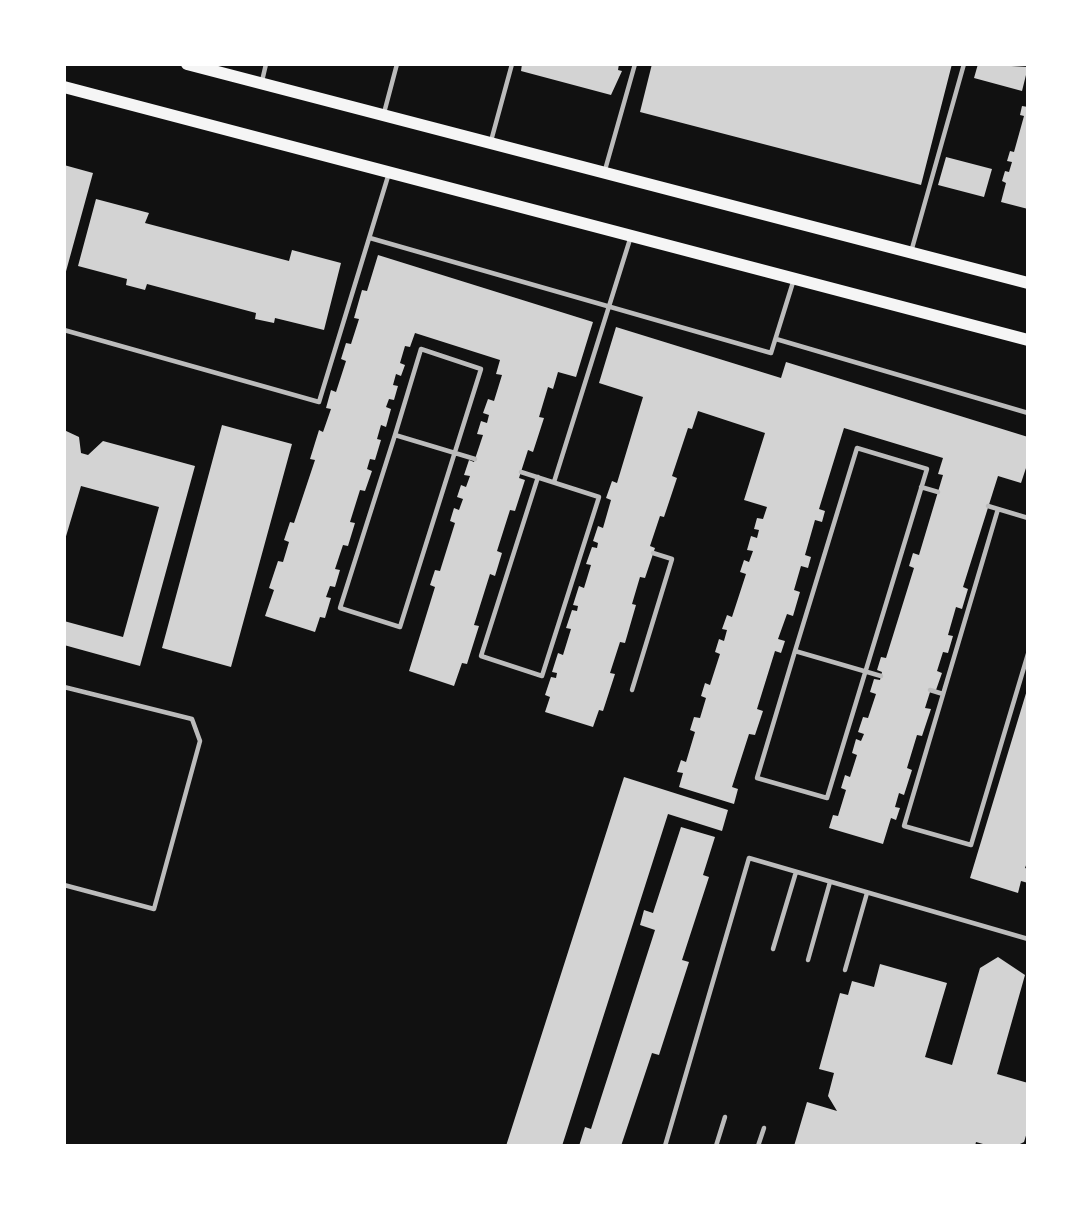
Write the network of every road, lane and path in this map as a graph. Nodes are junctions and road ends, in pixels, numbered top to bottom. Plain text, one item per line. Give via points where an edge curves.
1 (187, 64) edge
2 (266, 64) edge
3 (398, 64) edge
4 (513, 64) edge
5 (635, 64) edge
6 (964, 64) edge
7 (223, 69) edge
8 (261, 84) junction
9 (64, 87) edge
10 (383, 115) junction
11 (490, 143) junction
12 (389, 173) junction
13 (604, 173) junction
14 (631, 236) junction
15 (370, 238) junction
16 (911, 252) junction
17 (794, 279) junction
18 (1028, 283) edge
19 (608, 307) junction
20 (64, 330) edge
21 (776, 339) junction
22 (1028, 340) edge
23 (1028, 413) edge
24 (395, 435) junction
25 (455, 452) junction
26 (476, 459) dead end
27 (521, 472) dead end
28 (538, 477) junction
29 (554, 482) junction
30 (921, 487) junction
31 (938, 492) dead end
32 (988, 507) dead end
33 (998, 509) junction
34 (1028, 518) edge
35 (588, 533) junction
36 (595, 535) dead end
37 (653, 553) dead end
38 (795, 651) junction
39 (1028, 654) edge
40 (864, 671) junction
41 (881, 676) dead end
42 (64, 687) edge
43 (632, 690) dead end
44 (930, 690) dead end
45 (943, 694) junction
46 (796, 872) junction
47 (830, 882) junction
48 (64, 885) edge
49 (867, 892) junction
50 (1028, 939) edge
51 (773, 949) dead end
52 (808, 960) dead end
53 (845, 970) dead end
54 (724, 1117) dead end
55 (764, 1128) dead end
56 (665, 1146) edge
57 (716, 1146) edge
58 (758, 1146) edge

1 - 7 main road
2 - 8 lane
3 - 10 lane
4 - 11 lane
5 - 13 lane
6 - 16 lane
7 - 8 main road
8 - 10 main road
9 - 12 main road
10 - 11 main road
11 - 13 main road
12 - 14 main road
12 - 15 lane
13 - 16 main road
14 - 17 main road
14 - 19 lane
15 - 19 lane
15 - 20 lane via 319,402
16 - 18 main road
17 - 21 lane
17 - 22 main road
19 - 21 lane via 771,353
19 - 29 lane
21 - 23 lane
24 - 25 lane
24 - 25 lane via 421,350 481,369
24 - 25 lane via 340,608 400,627
25 - 26 lane
27 - 28 lane
28 - 29 lane
28 - 35 lane via 481,656 542,676
29 - 35 lane via 599,497
30 - 31 lane
30 - 38 lane via 927,469 857,448
30 - 40 lane
32 - 33 lane
33 - 34 lane
33 - 45 lane
35 - 36 lane
37 - 43 lane via 672,559
38 - 40 lane
38 - 40 lane via 757,778 827,798
39 - 45 lane via 971,845 904,826
40 - 41 lane
42 - 48 lane via 192,719 200,741 154,909
44 - 45 lane
46 - 47 lane
46 - 51 lane
46 - 56 lane via 749,858
47 - 49 lane
47 - 52 lane
49 - 50 lane
49 - 53 lane
54 - 57 lane
55 - 58 lane

